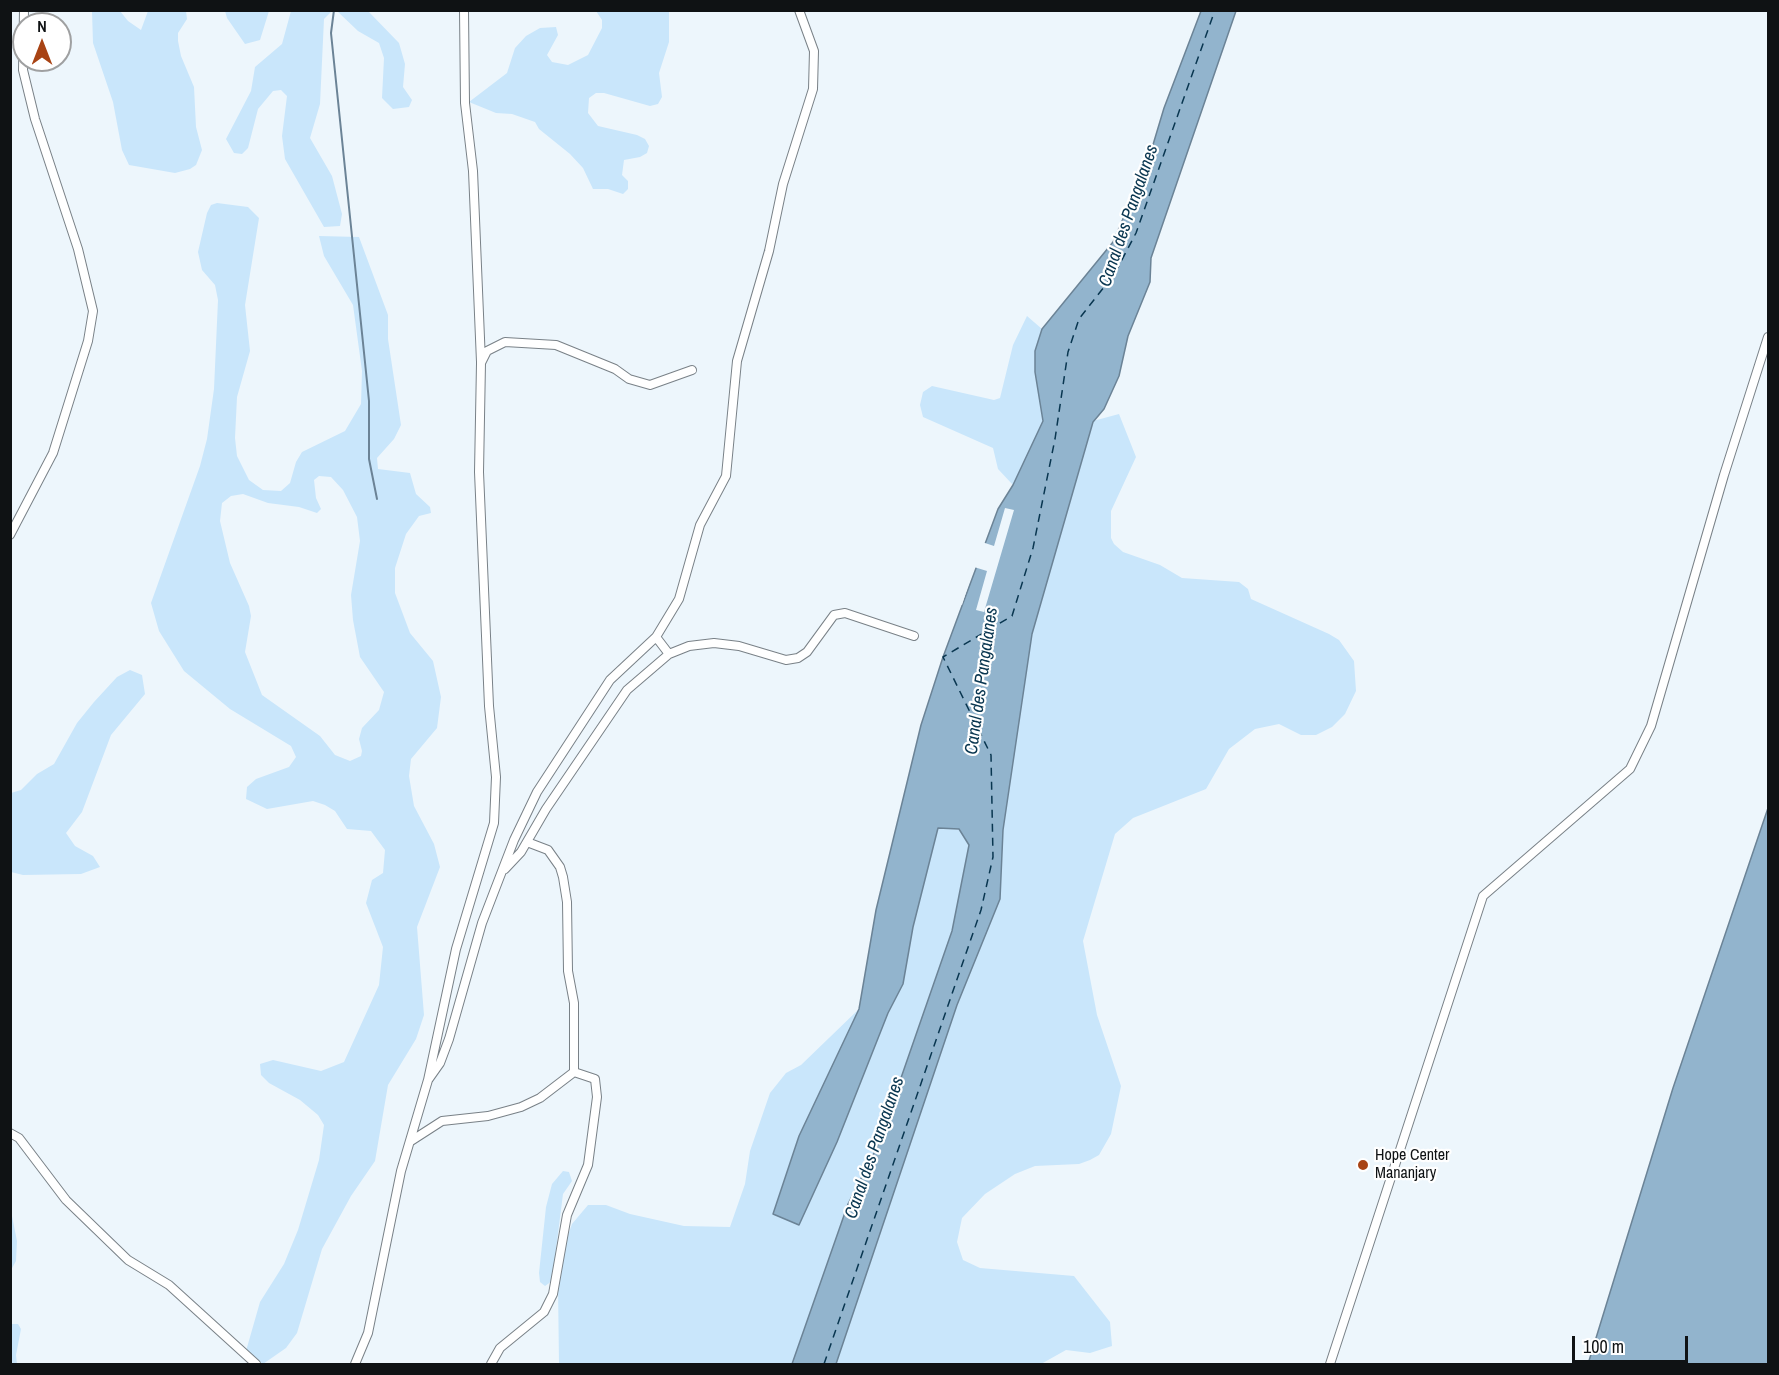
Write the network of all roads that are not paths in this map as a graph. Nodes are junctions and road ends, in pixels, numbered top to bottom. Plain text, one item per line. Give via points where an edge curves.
1 (24, 10) edge
2 (464, 10) edge
3 (799, 10) edge
4 (1768, 337) edge
5 (481, 363) junction
6 (692, 370) dead end
7 (10, 535) edge
8 (914, 636) dead end
9 (656, 637) junction
10 (669, 654) junction
11 (527, 842) junction
12 (504, 870) junction
13 (574, 1072) junction
14 (428, 1080) junction
15 (10, 1133) edge
16 (411, 1141) junction
17 (256, 1365) edge
18 (355, 1365) edge
19 (490, 1365) edge
20 (1330, 1365) edge

1 - 7 street via 23,70 93,311 88,341 53,453
2 - 5 street via 465,104
3 - 9 street via 814,51 813,89 783,184 769,251 737,361 726,476 700,525 680,599
4 - 20 street via 1651,726 1630,769 1483,896
5 - 6 street via 488,351 505,342 556,345 650,385
5 - 14 street via 479,472 489,706 496,777 494,823 456,950
8 - 10 street via 845,613 834,615 807,652 798,658 786,660 714,643 689,646
9 - 10 street
9 - 12 street via 610,680 537,792
10 - 11 street via 627,690
11 - 12 street
11 - 13 street via 548,850 563,877 568,971 574,1003
12 - 14 street via 482,923 449,1039
13 - 16 street via 521,1107 488,1116 442,1121
13 - 19 street via 595,1079 597,1097 588,1165 567,1215 553,1294 544,1312 500,1348
14 - 16 street
15 - 17 street via 19,1138 66,1200 128,1260 169,1285
16 - 18 street via 401,1171 368,1333

